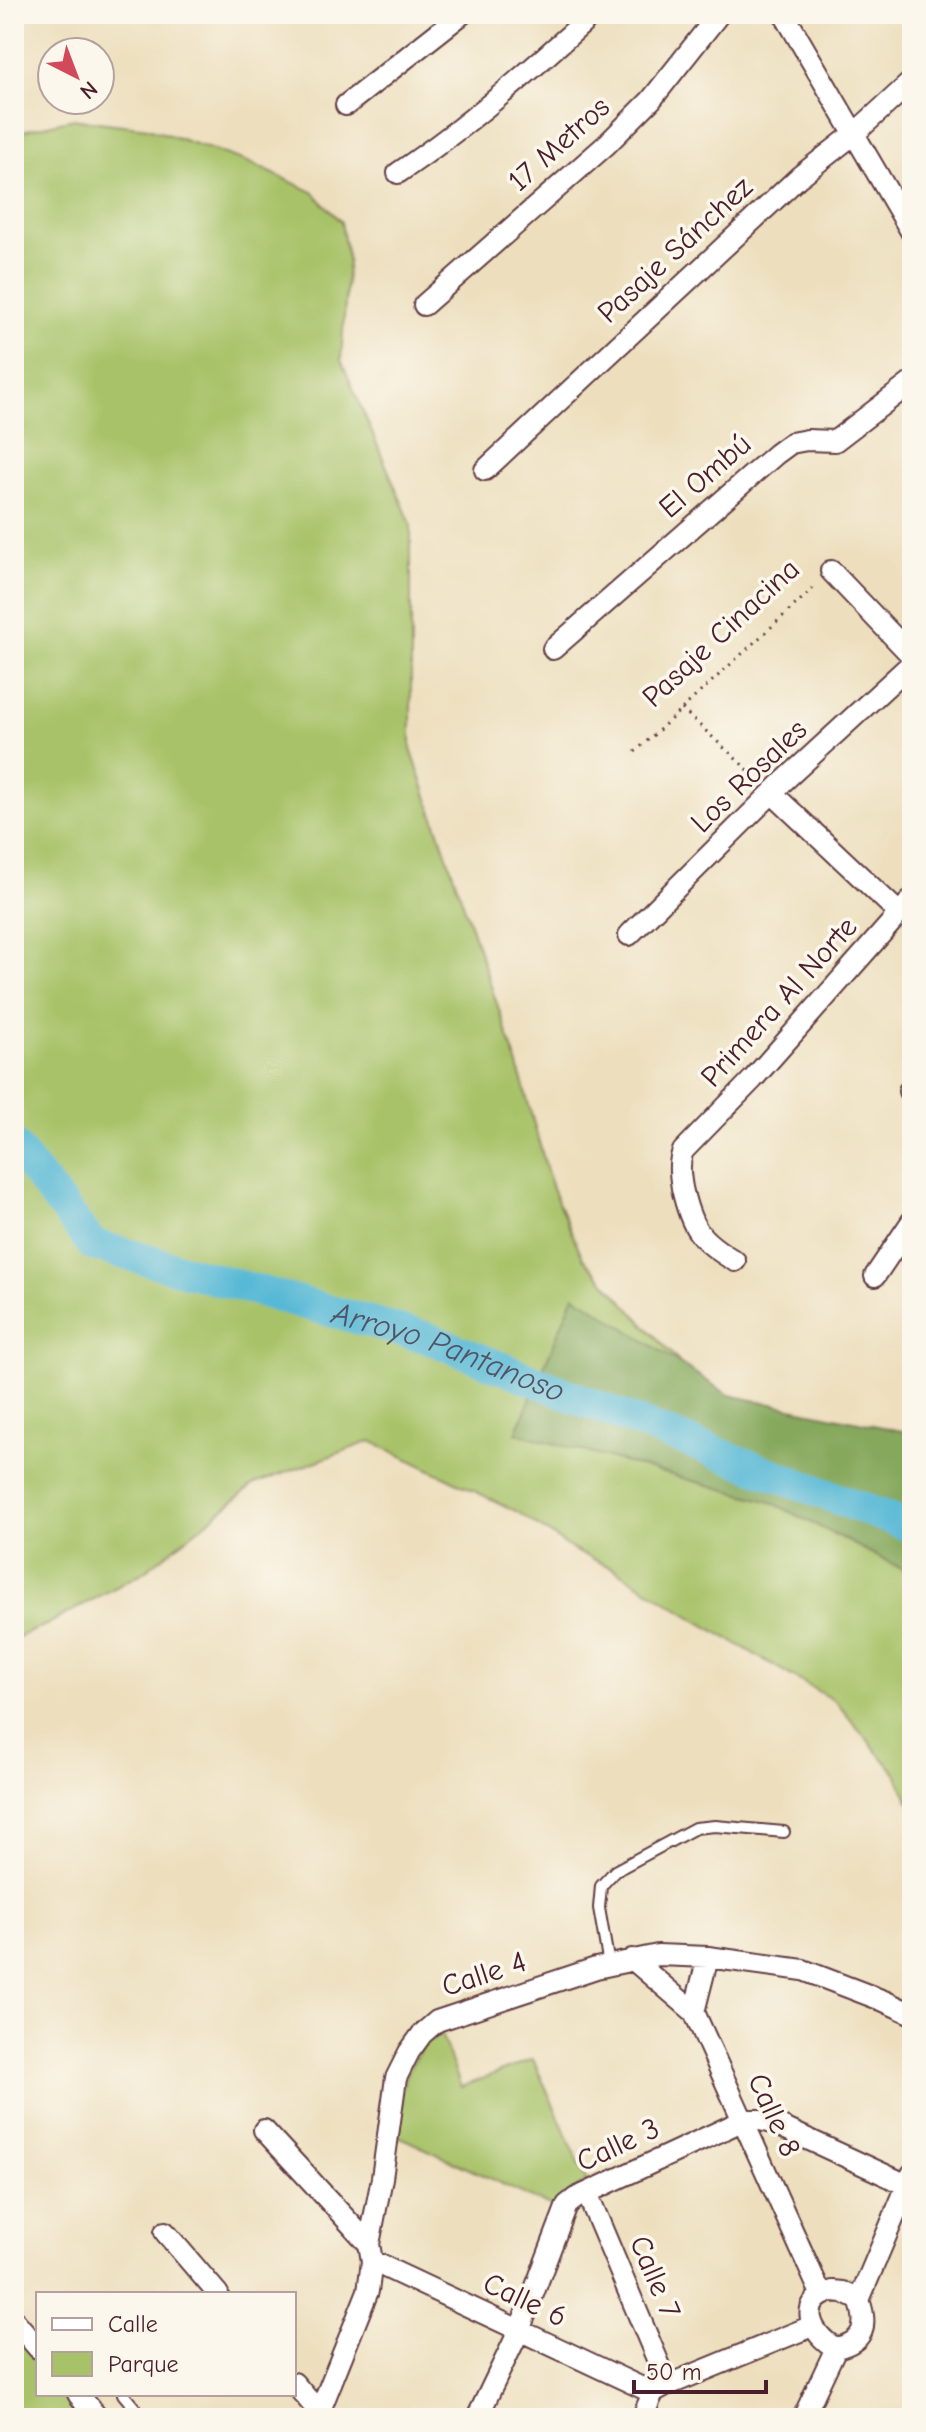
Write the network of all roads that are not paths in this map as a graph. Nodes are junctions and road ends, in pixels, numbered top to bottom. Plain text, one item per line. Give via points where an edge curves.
1 (462, 14) edge
2 (593, 14) edge
3 (719, 14) edge
4 (784, 14) edge
5 (912, 81) edge
6 (346, 105) dead end
7 (854, 134) junction
8 (398, 173) dead end
9 (912, 233) edge
10 (424, 305) dead end
11 (912, 382) edge
12 (485, 470) dead end
13 (831, 571) road end
14 (553, 649) dead end
15 (910, 666) edge
16 (773, 794) junction
17 (906, 906) edge
18 (629, 935) dead end
19 (912, 1221) edge
20 (735, 1261) dead end
21 (875, 1276) dead end
22 (784, 1832) dead end
23 (708, 1957) junction
24 (632, 1959) junction
25 (609, 1965) junction
26 (694, 2012) junction
27 (912, 2014) edge
28 (744, 2120) junction
29 (264, 2130) dead end
30 (910, 2180) edge
31 (587, 2193) junction
32 (165, 2232) dead end
33 (370, 2253) junction
34 (216, 2292) edge
35 (821, 2294) junction
36 (859, 2300) junction
37 (14, 2320) edge
38 (812, 2326) junction
39 (519, 2331) junction
40 (36, 2346) edge
41 (836, 2348) junction
42 (296, 2386) edge
43 (661, 2389) junction
44 (80, 2396) edge
45 (125, 2396) edge
46 (318, 2415) edge
47 (98, 2418) edge
48 (143, 2418) edge
49 (477, 2418) edge
50 (642, 2418) edge
51 (803, 2418) edge

1 - 6 street
2 - 8 street via 518,81
3 - 10 street, 17 Metros via 617,134
4 - 7 street
5 - 7 street, Pasaje Sánchez
7 - 9 street
7 - 12 street, Pasaje Sánchez via 799,177
11 - 14 street, El Ombú via 835,441 791,443 776,454
13 - 15 street, Pasaje Cinacina
15 - 16 street, Los Rosales
16 - 17 street
16 - 18 street, Los Rosales
17 - 20 street, Primera Al Norte via 689,1143 679,1161 689,1217 714,1249
19 - 21 street
22 - 25 lane via 695,1828 615,1871 601,1886 599,1908
23 - 24 street, Calle 4
23 - 26 street
23 - 27 street, Calle 4 via 803,1970
24 - 25 street, Calle 4
24 - 26 street
25 - 33 street, Calle 4 via 437,2021 422,2034 396,2078
26 - 28 street, Calle 8
28 - 30 street via 773,2123
28 - 31 street, Calle 3
28 - 35 street, Calle 8
29 - 33 street, Calle 6
30 - 36 street
31 - 39 street, Calle 3 via 567,2205
31 - 43 street, Calle 7
32 - 34 street
33 - 39 street, Calle 6
33 - 46 street, Calle 4 via 368,2291
35 - 36 street via 843,2292
35 - 38 street via 813,2305
36 - 41 street via 865,2325 859,2338
37 - 40 street
38 - 41 street
38 - 43 street
39 - 43 street, Calle 6
39 - 49 street, Calle 3
41 - 51 street
42 - 46 street
43 - 50 street
44 - 47 street
45 - 48 lane

